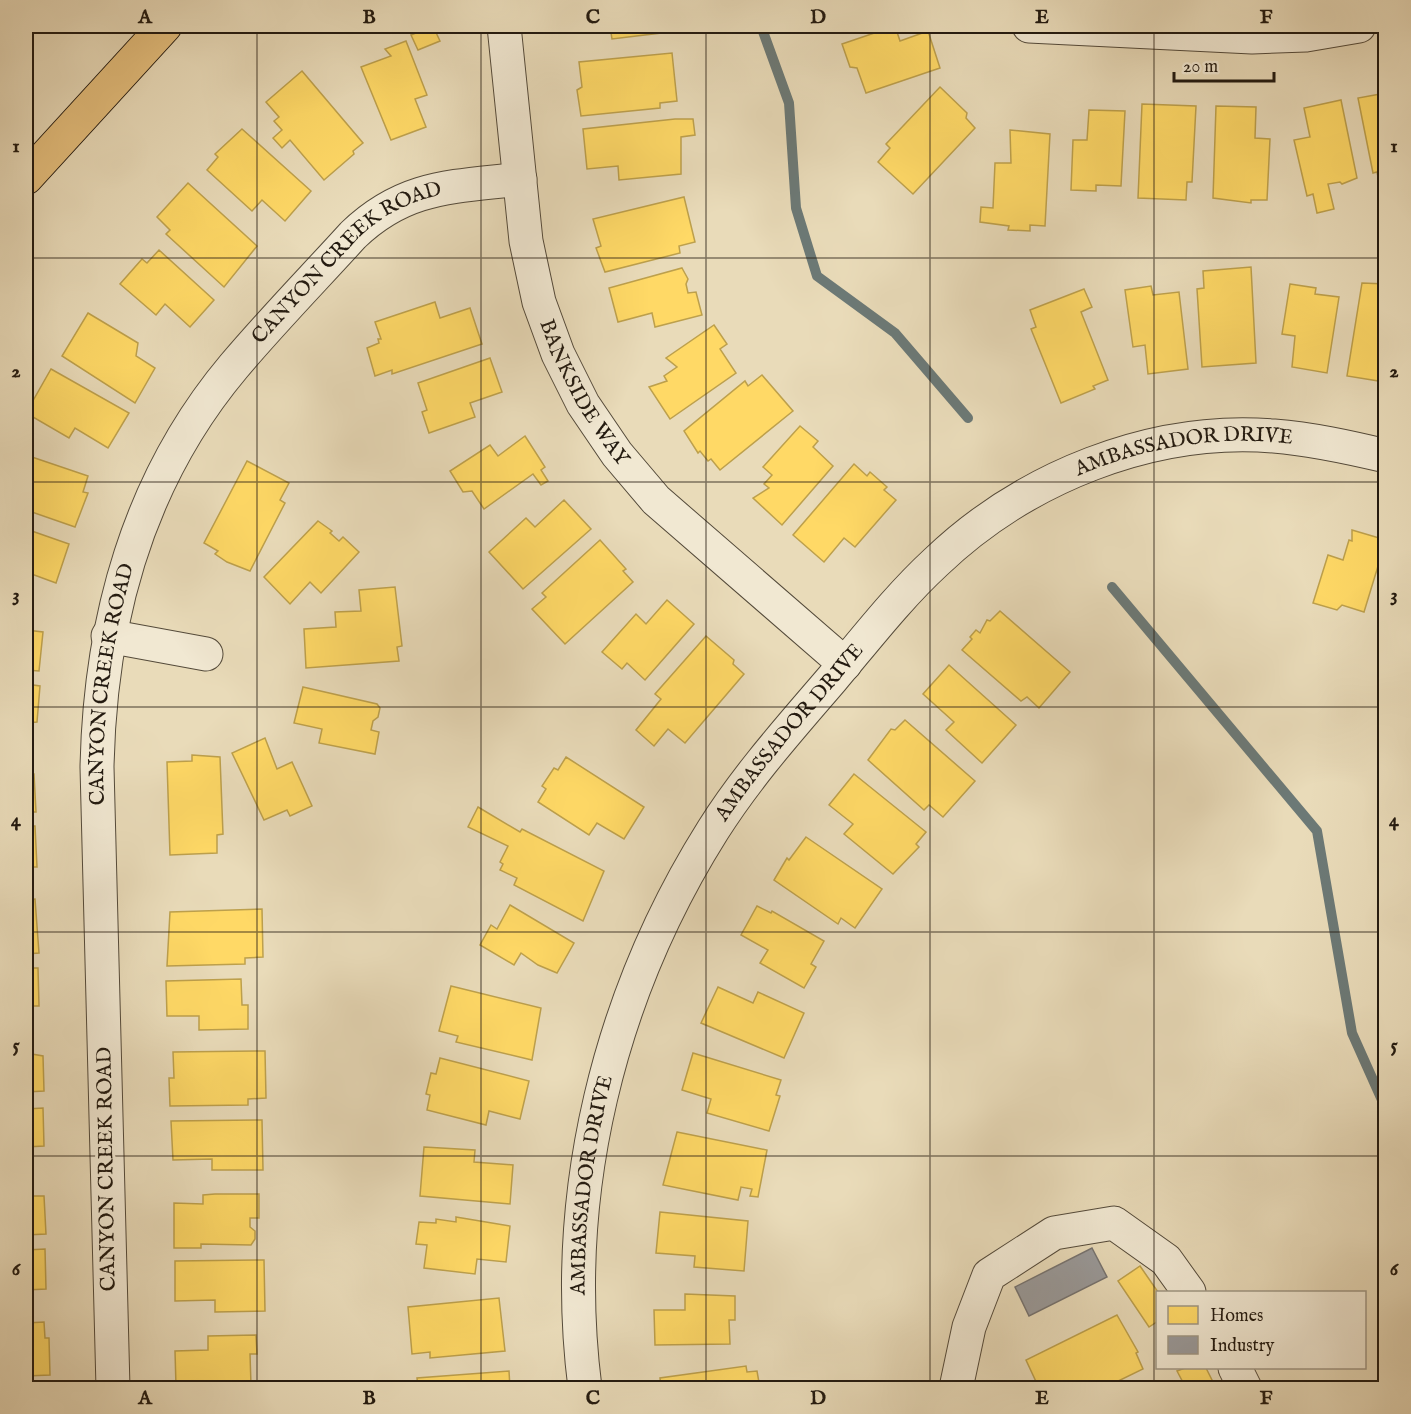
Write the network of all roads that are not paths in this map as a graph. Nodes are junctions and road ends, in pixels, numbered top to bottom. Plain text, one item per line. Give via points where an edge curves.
1 (165, 26) edge
2 (504, 26) edge
3 (1029, 26) edge
4 (1359, 26) edge
5 (26, 178) edge
6 (520, 179) junction
7 (1386, 456) edge
8 (108, 636) junction
9 (206, 654) dead end
10 (845, 664) junction
11 (1188, 1291) edge
12 (1235, 1369) edge
13 (113, 1389) edge
14 (585, 1389) edge
15 (956, 1389) edge
16 (1245, 1389) edge

1 - 5 main road
2 - 6 street, BANKSIDE WAY
3 - 4 street via 1252,37 1306,35
6 - 8 street, CANYON CREEK ROAD via 429,190 398,202 353,235 249,350 190,428 153,495 127,562
6 - 10 street, BANKSIDE WAY via 526,241 539,302 558,354 583,404 617,454 656,500
7 - 10 street, AMBASSADOR DRIVE via 1329,442 1270,435 1206,437 1148,447 1090,464 1017,500 983,522 934,563
8 - 9 street
8 - 13 street, CANYON CREEK ROAD via 98,710 97,767
10 - 14 street, AMBASSADOR DRIVE via 765,757 713,828 673,899 639,974 611,1054 593,1132 583,1206 579,1300
11 - 15 street via 1166,1260 1114,1223 1054,1233 989,1275 969,1327
12 - 16 street

